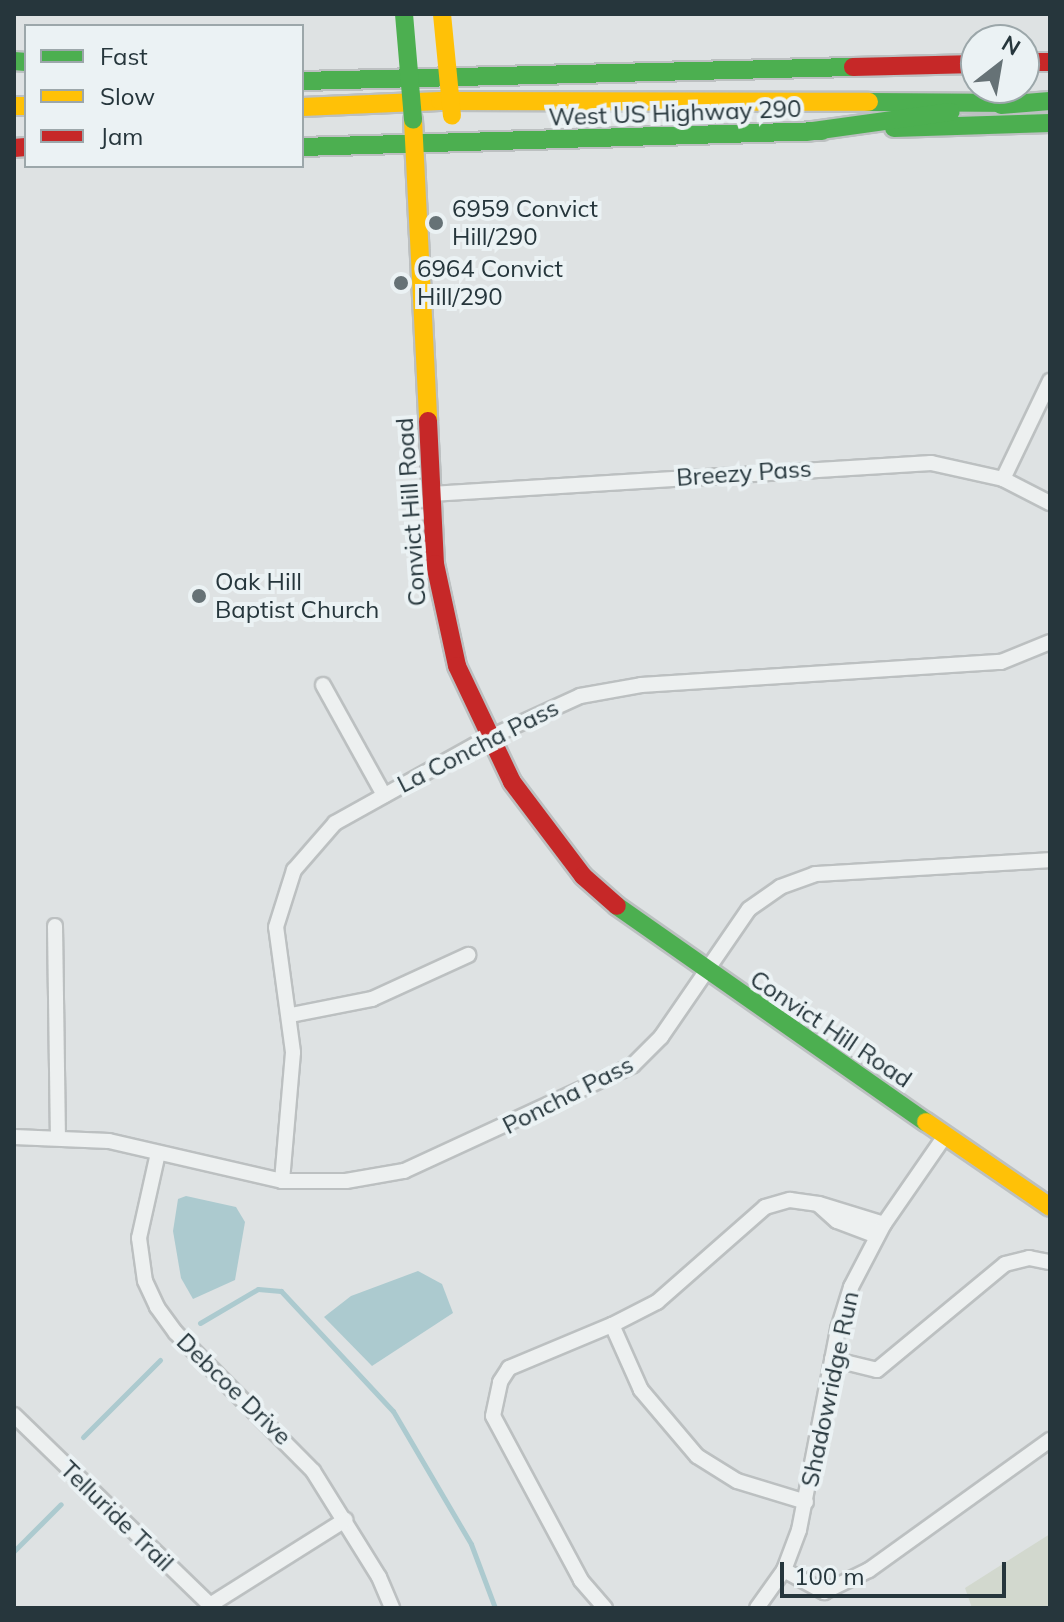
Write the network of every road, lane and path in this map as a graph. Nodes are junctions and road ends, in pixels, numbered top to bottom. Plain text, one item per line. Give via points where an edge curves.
1 (404, 14) edge
2 (442, 14) edge
3 (960, 64) edge
4 (655, 72) junction
5 (304, 81) edge
6 (960, 104) edge
7 (1011, 104) edge
8 (304, 107) edge
9 (446, 109) junction
10 (1050, 123) edge
11 (806, 132) junction
12 (491, 143) junction
13 (416, 146) junction
14 (304, 147) edge
15 (1050, 381) edge
16 (1003, 479) junction
17 (431, 494) junction
18 (1050, 503) edge
19 (1050, 642) edge
20 (323, 685) dead end
21 (488, 738) junction
22 (384, 795) junction
23 (1050, 860) edge
24 (55, 926) dead end
25 (468, 955) dead end
26 (704, 972) junction
27 (291, 1015) junction
28 (58, 1136) junction
29 (945, 1136) junction
30 (14, 1137) edge
31 (158, 1153) junction
32 (282, 1181) junction
33 (1050, 1207) edge
34 (880, 1230) junction
35 (1050, 1262) edge
36 (612, 1325) junction
37 (832, 1359) junction
38 (14, 1415) edge
39 (1050, 1440) edge
40 (806, 1502) junction
41 (345, 1520) junction
42 (784, 1570) junction
43 (392, 1608) edge
44 (605, 1608) edge
45 (757, 1608) edge

1 - 13 main road, Convict Hill Road, bridge
2 - 9 main road, bridge
3 - 4 main road, West US Highway 290
4 - 5 main road, West US Highway 290
4 - 9 main road
6 - 9 main road
7 - 11 main road
8 - 9 main road
9 - 12 main road via 459,127
10 - 11 main road, West US Highway 290
11 - 12 main road, West US Highway 290
12 - 13 main road, West US Highway 290
13 - 14 main road, West US Highway 290
13 - 17 main road, Convict Hill Road
15 - 16 street
16 - 17 street, Breezy Pass via 931,463 879,464
16 - 18 street, Breezy Pass
17 - 21 main road, Convict Hill Road via 444,622
19 - 21 street, La Concha Pass via 1001,662 607,690 556,704
20 - 22 street
21 - 22 street, La Concha Pass
21 - 26 main road, Convict Hill Road via 520,793 583,876 638,925
22 - 27 street, La Concha Pass via 324,832 287,883 276,940
23 - 26 street, Poncha Pass via 815,874 780,887 749,909
24 - 28 street
25 - 27 street via 372,999
26 - 29 main road, Convict Hill Road
26 - 32 street, Poncha Pass via 652,1048 616,1076 404,1171 333,1182
27 - 32 street, La Concha Pass via 293,1066
28 - 30 street, Poncha Pass
28 - 31 street, Poncha Pass
29 - 33 main road, Convict Hill Road
29 - 34 street, Shadowridge Run
31 - 32 street, Poncha Pass
31 - 41 street, Debcoe Drive via 139,1238 145,1281 157,1307 176,1333 299,1453
34 - 36 street via 819,1204 790,1200 765,1207 668,1293
34 - 37 street, Shadowridge Run via 851,1287
35 - 37 street via 1029,1258 1005,1264 877,1370
36 - 40 street via 641,1390 697,1456 737,1481
36 - 44 street via 509,1368 500,1382 493,1416 581,1580
37 - 40 street, Shadowridge Run
38 - 41 street, Telluride Trail via 210,1605
39 - 42 street via 869,1570 824,1592
40 - 42 street, Shadowridge Run
41 - 43 street, Debcoe Drive
42 - 45 street, Shadowridge Run

